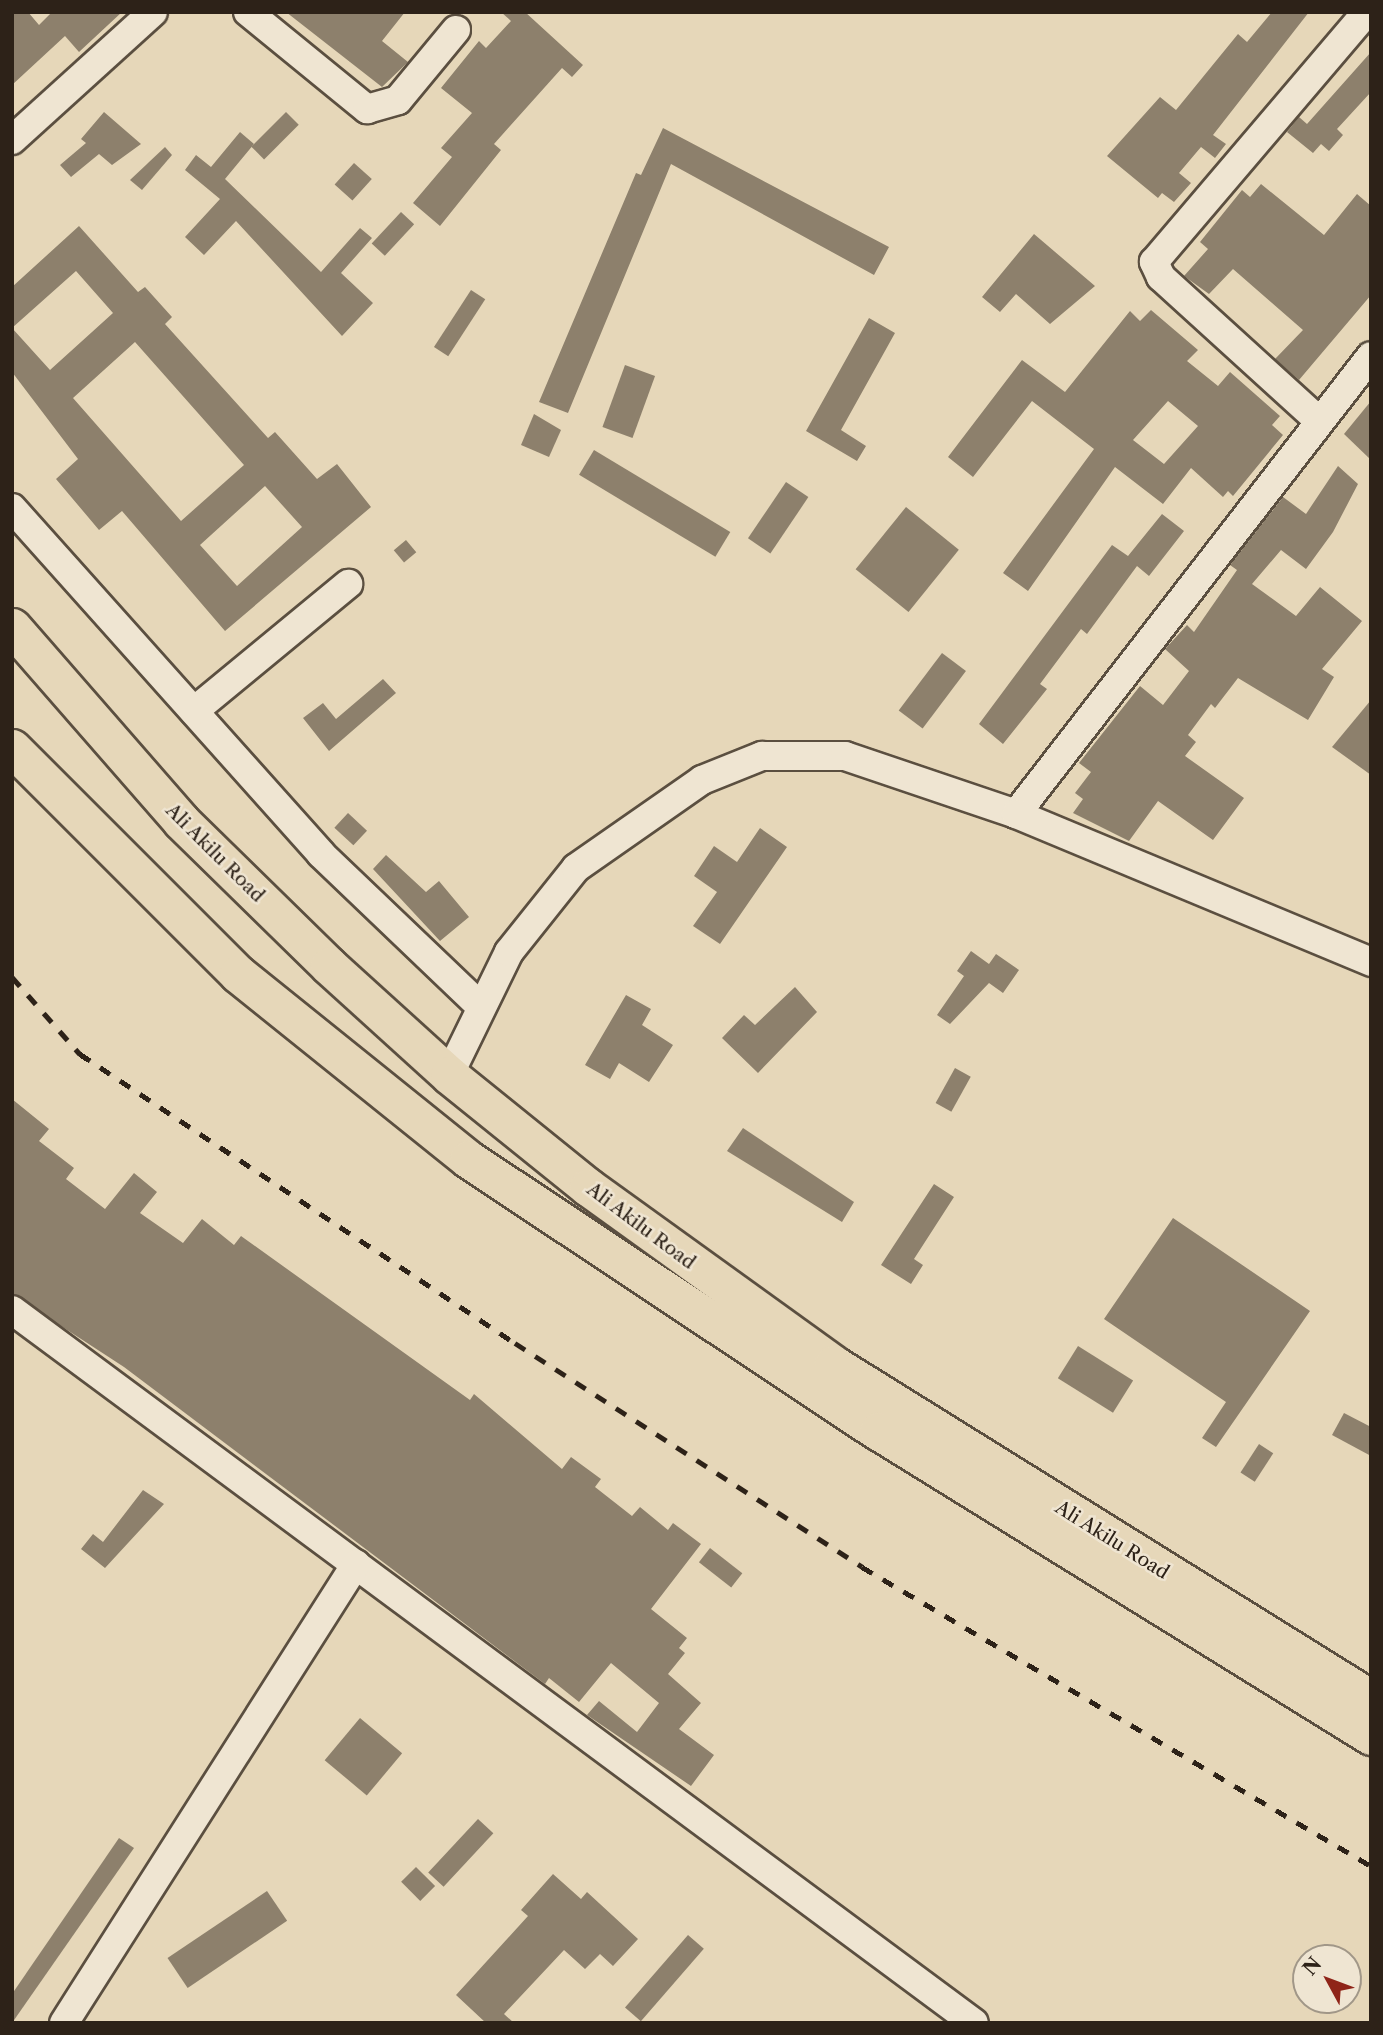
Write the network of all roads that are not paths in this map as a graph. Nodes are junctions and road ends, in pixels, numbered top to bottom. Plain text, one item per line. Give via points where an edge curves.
1 (153, 12) edge
2 (248, 12) edge
3 (1367, 12) edge
4 (456, 30) dead end
5 (12, 139) edge
6 (1371, 356) edge
7 (1317, 419) junction
8 (12, 508) edge
9 (348, 584) dead end
10 (12, 627) edge
11 (194, 711) junction
12 (12, 748) edge
13 (1016, 814) junction
14 (1371, 962) edge
15 (478, 1004) junction
16 (449, 1075) junction
17 (12, 1310) edge
18 (356, 1564) junction
19 (1371, 1699) edge
20 (1371, 1736) edge
21 (64, 2023) edge
22 (974, 2023) edge

1 - 5 street
2 - 4 street via 368,109 398,100
3 - 7 street via 1154,262 1161,276
6 - 7 street
7 - 13 street
8 - 11 street
9 - 11 street
10 - 16 main road, Ali Akilu Road via 181,821
11 - 15 street via 321,854
12 - 20 main road, Ali Akilu Road via 238,974 468,1159 867,1423
13 - 14 street
13 - 15 street via 845,755 762,755 702,780 576,868 540,905
15 - 16 street
16 - 19 main road, Ali Akilu Road via 588,1187 833,1364
17 - 18 street
18 - 21 street
18 - 22 street

